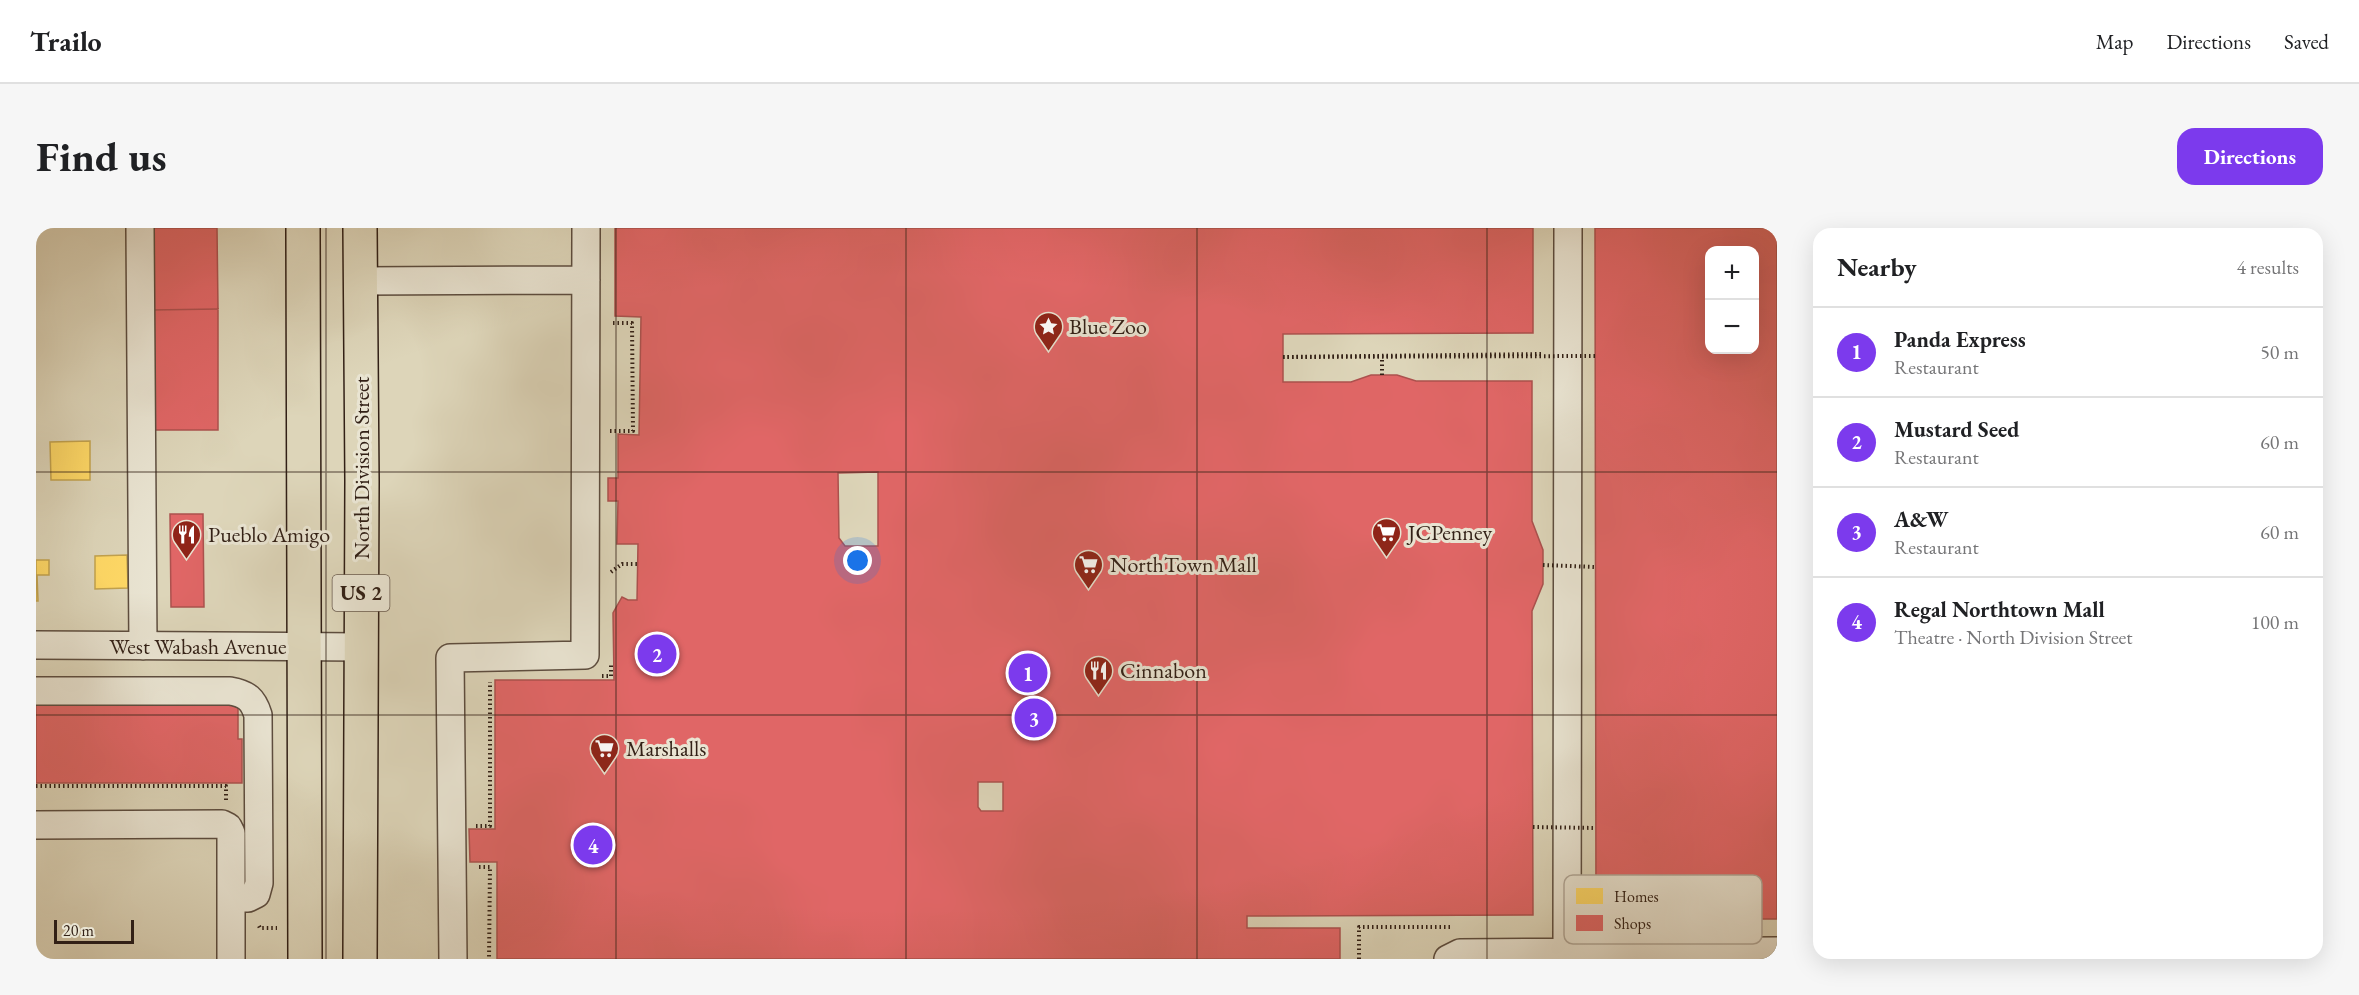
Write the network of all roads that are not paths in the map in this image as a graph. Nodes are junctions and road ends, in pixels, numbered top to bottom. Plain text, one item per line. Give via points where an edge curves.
1 (140, 228) edge
2 (303, 228) edge
3 (360, 228) edge
4 (586, 228) edge
5 (1568, 228) edge
6 (586, 280) junction
7 (361, 282) junction
8 (36, 645) edge
9 (143, 646) junction
10 (303, 647) junction
11 (361, 647) junction
12 (36, 691) edge
13 (36, 825) edge
14 (1567, 875) edge
15 (231, 898) junction
16 (1567, 944) edge
17 (1777, 951) edge
18 (1567, 952) junction
19 (231, 959) edge
20 (304, 959) edge
21 (360, 959) edge
22 (453, 959) edge
23 (1448, 959) edge

1 - 9 street
2 - 10 main road, US 2
3 - 7 main road, North Division Street / US 2
4 - 6 street
5 - 14 street
6 - 7 street
6 - 22 street via 585,656 450,658
7 - 11 main road, North Division Street / US 2
8 - 9 street, West Wabash Avenue
9 - 10 street, West Wabash Avenue
10 - 11 street, West Wabash Avenue
10 - 20 main road, US 2
11 - 21 main road, North Division Street / US 2
12 - 15 street via 230,691 244,693 254,701 258,715 259,883 256,894
13 - 15 street via 222,824 231,833
15 - 19 street
16 - 18 street
17 - 18 street
18 - 23 street via 1460,953

